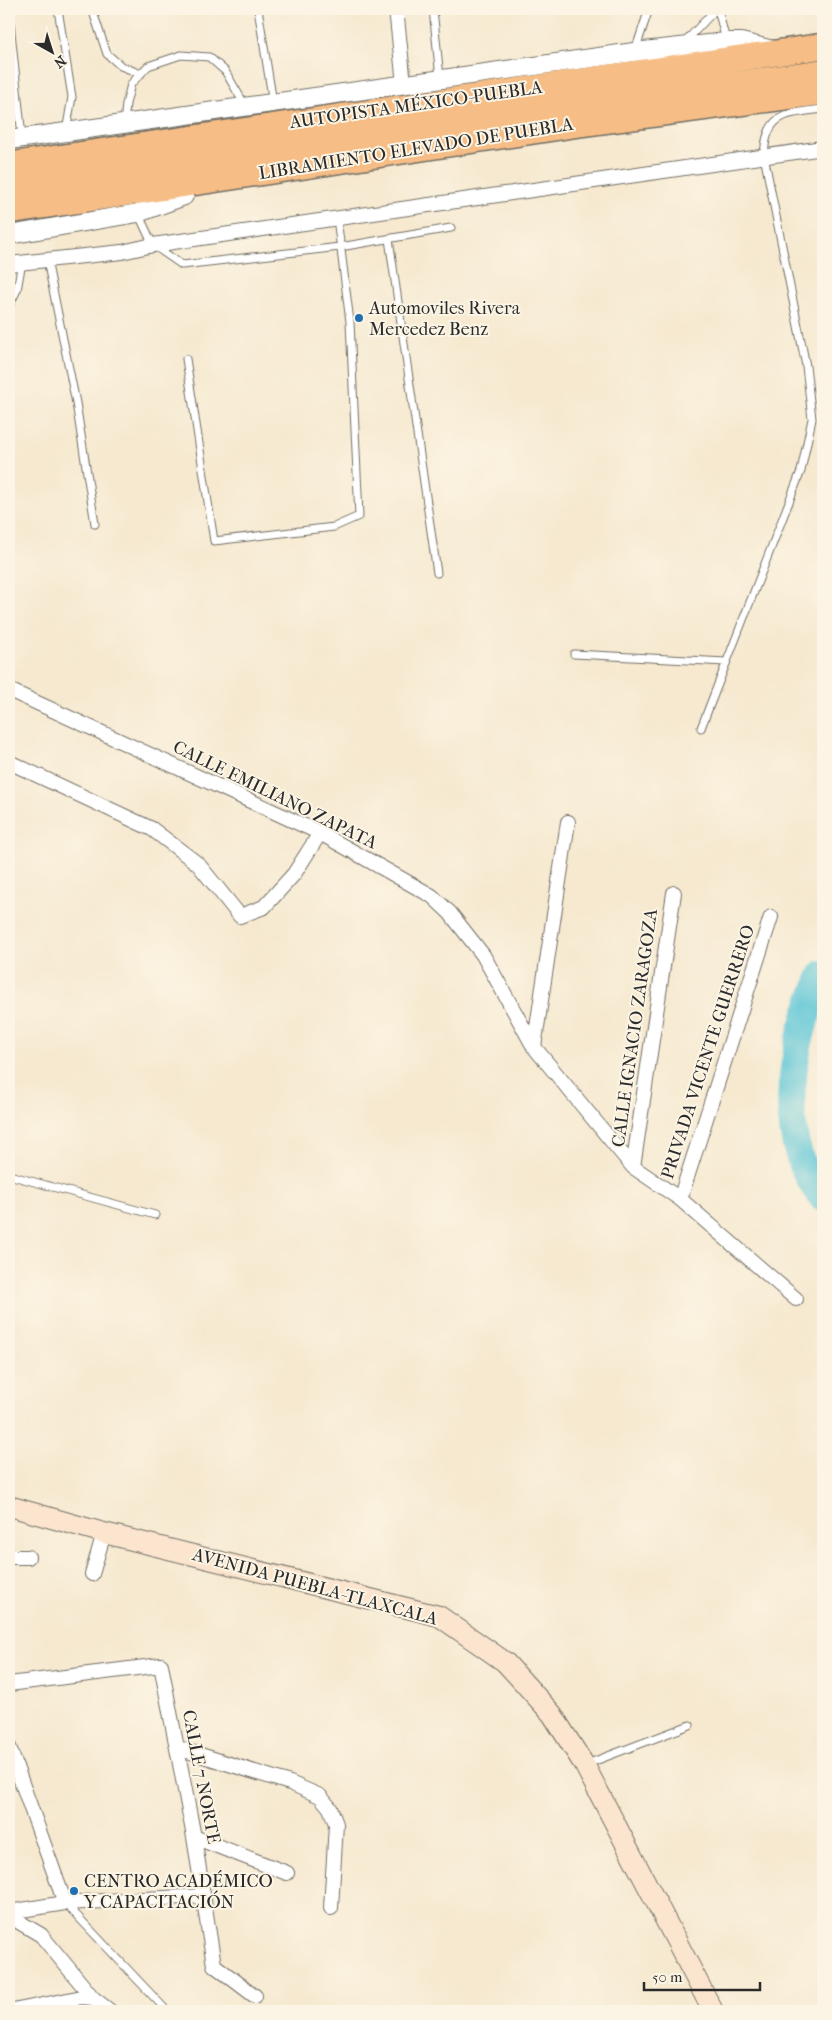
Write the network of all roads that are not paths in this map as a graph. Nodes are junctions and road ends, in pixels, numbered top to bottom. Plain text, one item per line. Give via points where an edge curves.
1 (58, 9) edge
2 (92, 9) edge
3 (258, 9) edge
4 (396, 9) edge
5 (434, 9) edge
6 (649, 9) edge
7 (717, 9) edge
8 (9, 13) edge
9 (726, 42) junction
10 (823, 46) edge
11 (679, 47) junction
12 (634, 52) junction
13 (780, 52) junction
14 (823, 72) edge
15 (141, 74) junction
16 (440, 79) junction
17 (404, 84) junction
18 (823, 92) edge
19 (273, 103) junction
20 (823, 104) edge
21 (246, 107) junction
22 (823, 109) edge
23 (124, 125) junction
24 (66, 133) junction
25 (16, 139) edge
26 (823, 148) edge
27 (764, 156) junction
28 (9, 165) edge
29 (9, 188) edge
30 (184, 196) junction
31 (9, 211) edge
32 (138, 213) junction
33 (337, 218) junction
34 (9, 223) edge
35 (451, 228) dead end
36 (9, 235) edge
37 (389, 239) junction
38 (153, 245) junction
39 (340, 246) junction
40 (47, 260) junction
41 (16, 263) edge
42 (9, 306) edge
43 (186, 359) dead end
44 (95, 524) dead end
45 (437, 574) dead end
46 (574, 654) dead end
47 (726, 662) junction
48 (9, 690) edge
49 (701, 728) dead end
50 (9, 762) edge
51 (568, 822) dead end
52 (320, 833) junction
53 (674, 893) dead end
54 (771, 917) dead end
55 (534, 1046) junction
56 (634, 1168) junction
57 (9, 1175) edge
58 (680, 1199) junction
59 (155, 1215) dead end
60 (796, 1299) dead end
61 (9, 1506) edge
62 (104, 1533) junction
63 (9, 1557) edge
64 (28, 1557) dead end
65 (92, 1574) dead end
66 (9, 1684) edge
67 (690, 1725) dead end
68 (9, 1747) edge
69 (178, 1748) junction
70 (585, 1766) junction
71 (194, 1837) junction
72 (287, 1873) dead end
73 (203, 1896) junction
74 (65, 1902) junction
75 (331, 1908) dead end
76 (9, 1914) edge
77 (255, 1996) dead end
78 (88, 1997) junction
79 (13, 2011) edge
80 (110, 2011) edge
81 (167, 2011) edge
82 (713, 2011) edge

1 - 24 lane via 72,97
2 - 15 lane via 107,54 121,66
3 - 19 lane
4 - 17 street
5 - 16 lane
6 - 12 lane
7 - 9 lane
7 - 11 lane
8 - 25 lane
9 - 11 street
9 - 13 street via 742,42
10 - 13 highway, AUTOPISTA MÉXICO-PUEBLA
11 - 12 street
12 - 16 street
13 - 28 highway, AUTOPISTA MÉXICO-PUEBLA
14 - 29 highway, LIBRAMIENTO ELEVADO DE PUEBLA
15 - 21 lane via 148,66 181,55 209,56 225,71
15 - 23 lane via 131,84
16 - 17 street
17 - 19 street
18 - 31 highway, LIBRAMIENTO ELEVADO DE PUEBLA via 563,126
19 - 21 street
20 - 30 highway
21 - 23 street
22 - 27 lane via 786,114 772,124 764,139
23 - 24 street
24 - 25 street
26 - 27 street
27 - 33 street
27 - 47 lane via 806,366 812,419 801,471
30 - 32 street
30 - 34 highway
32 - 36 street
32 - 38 lane
33 - 38 street
33 - 39 lane
35 - 37 lane
37 - 39 lane
37 - 45 lane
38 - 39 lane via 182,264
38 - 40 street via 122,252
39 - 43 lane via 350,322 359,516 334,528 214,541
40 - 41 street
40 - 44 lane via 76,402
41 - 42 lane via 17,290
46 - 47 lane
47 - 49 lane
48 - 52 street, CALLE EMILIANO ZAPATA
50 - 52 street via 152,829 198,864 240,916 264,907 294,874
51 - 55 street
52 - 55 street, CALLE EMILIANO ZAPATA via 432,896 450,913 482,956
53 - 56 street, CALLE IGNACIO ZARAGOZA
54 - 58 street, PRIVADA VICENTE GUERRERO
55 - 56 street, CALLE EMILIANO ZAPATA
56 - 58 street, CALLE EMILIANO ZAPATA
57 - 59 lane
58 - 60 street, CALLE EMILIANO ZAPATA
61 - 62 main road, AVENIDA PUEBLA-TLAXCALA
62 - 65 street
62 - 70 main road, AVENIDA PUEBLA-TLAXCALA via 439,1616 505,1662 552,1714
63 - 64 street
66 - 69 street, CALLE 7 NORTE via 161,1665
67 - 70 lane
68 - 74 street
69 - 71 street, CALLE 7 NORTE
69 - 75 street via 290,1783 320,1796 330,1808 336,1824
70 - 82 main road, AVENIDA PUEBLA-TLAXCALA
71 - 72 street
71 - 73 street, CALLE 7 NORTE
73 - 74 street
73 - 77 street, CALLE 7 NORTE via 214,1965
74 - 76 street
74 - 81 lane
76 - 78 street via 41,1935
78 - 79 street
78 - 80 street

